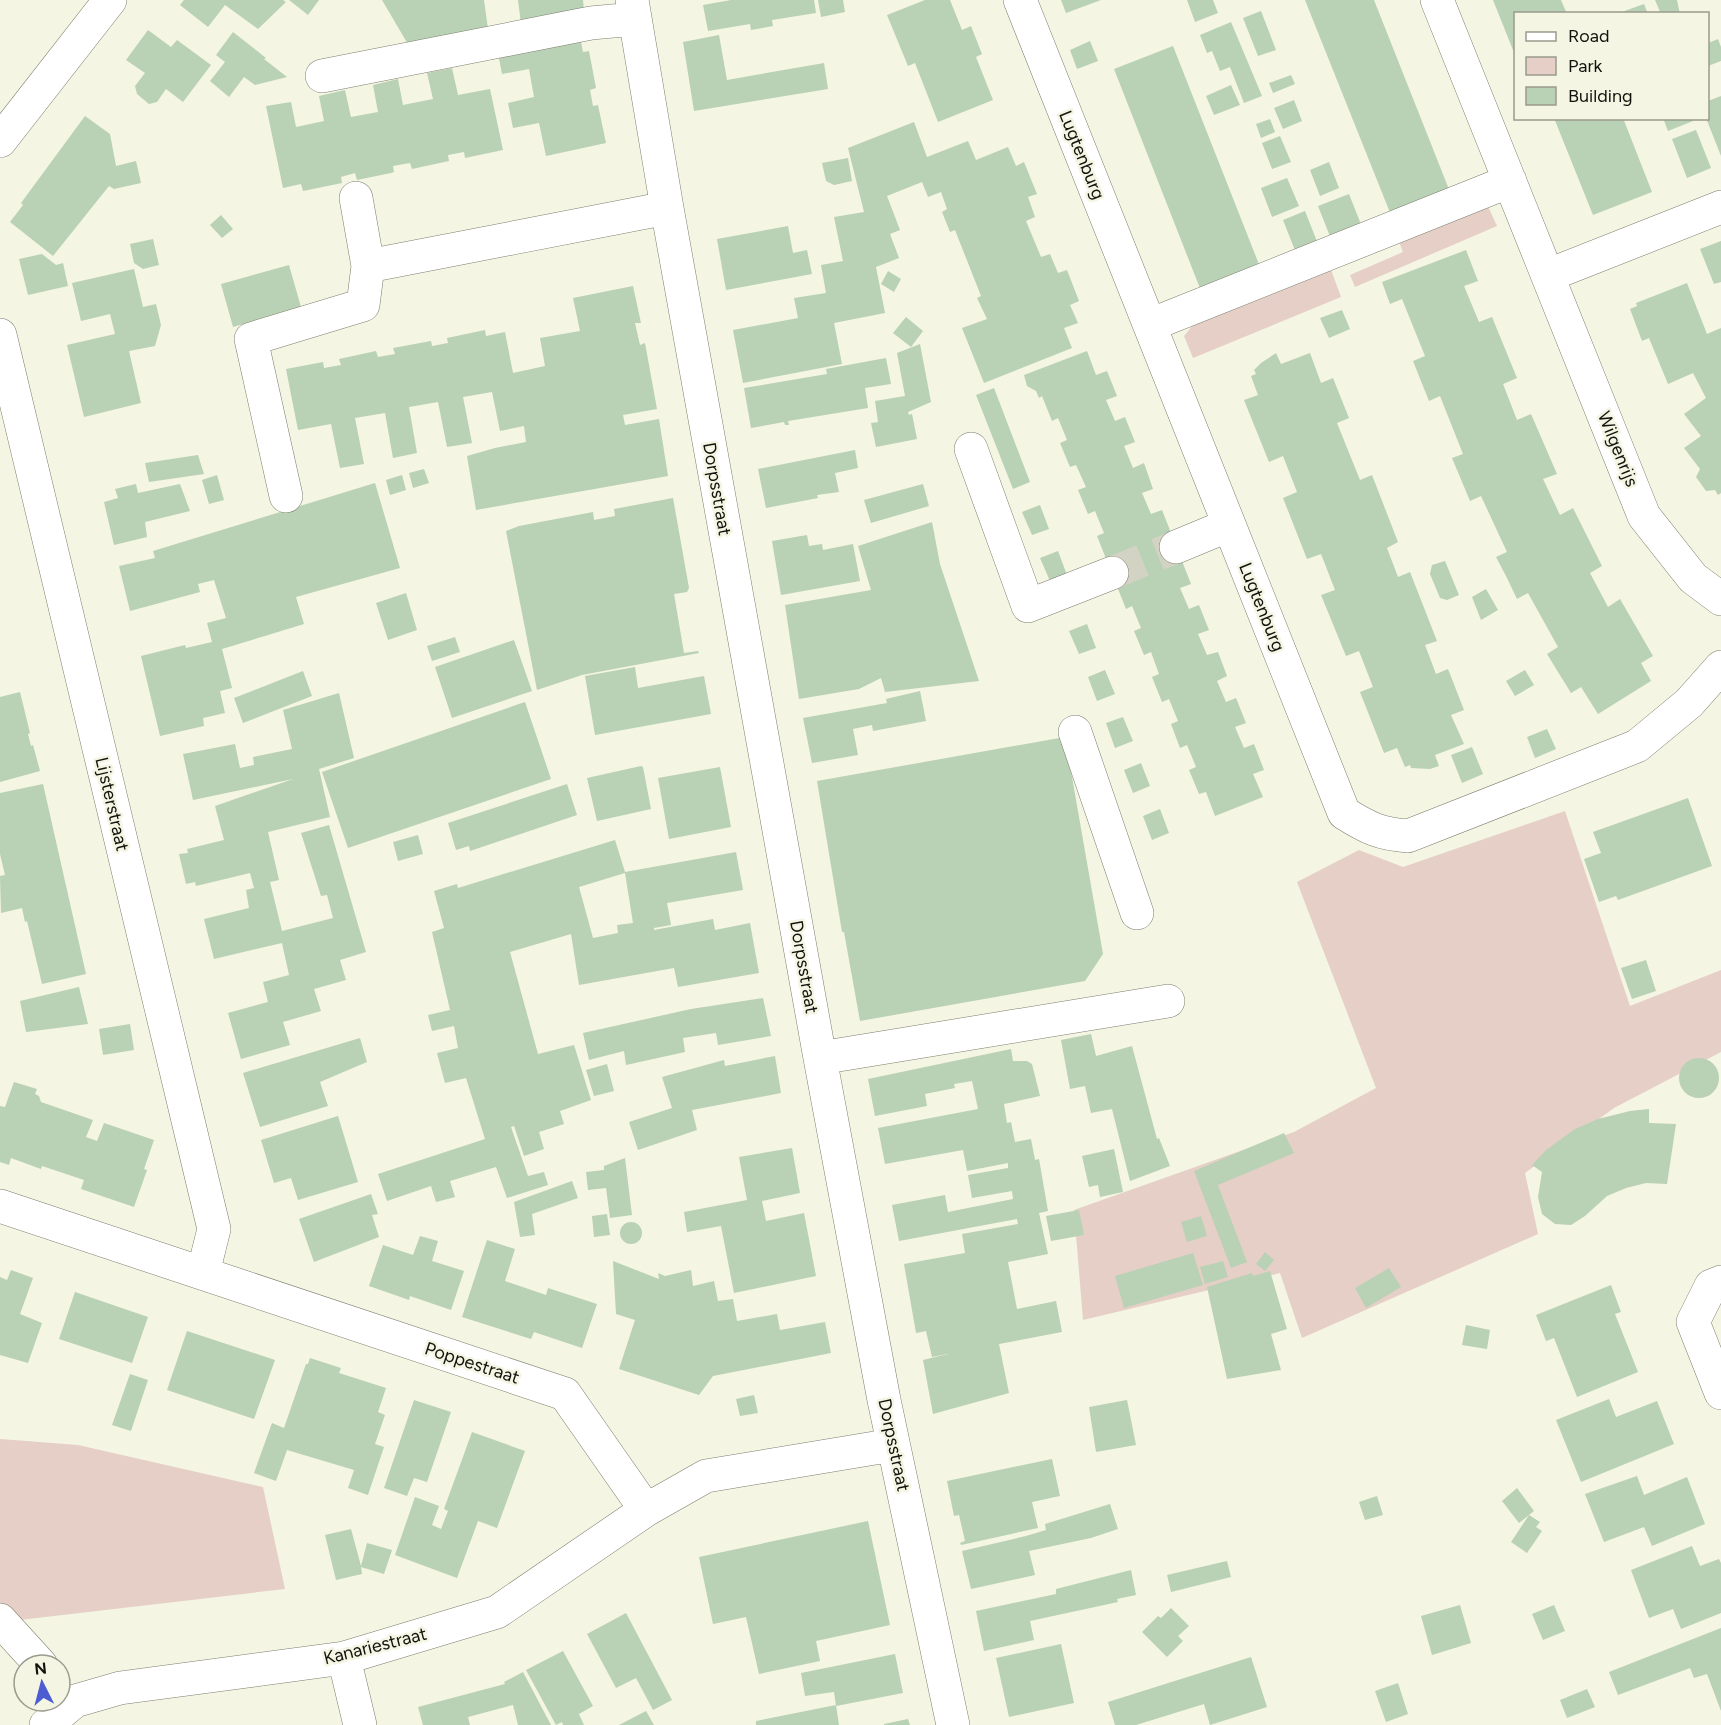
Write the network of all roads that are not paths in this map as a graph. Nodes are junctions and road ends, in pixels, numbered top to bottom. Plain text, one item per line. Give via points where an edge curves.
1 (110, 0) edge
2 (1020, 0) edge
3 (1437, 0) edge
4 (633, 9) edge
5 (322, 76) dead end
6 (0, 141) edge
7 (1510, 181) junction
8 (356, 198) dead end
9 (667, 207) junction
10 (1721, 207) edge
11 (368, 266) junction
12 (1549, 275) junction
13 (1150, 326) junction
14 (0, 335) edge
15 (971, 448) dead end
16 (286, 496) dead end
17 (1229, 525) junction
18 (1176, 547) tunnel mouth
19 (1112, 573) tunnel mouth
20 (1721, 599) edge
21 (1721, 667) edge
22 (1075, 732) dead end
23 (1137, 913) dead end
24 (1168, 1001) dead end
25 (820, 1058) junction
26 (0, 1206) edge
27 (202, 1273) junction
28 (1721, 1282) edge
29 (1721, 1393) edge
30 (893, 1444) junction
31 (646, 1510) junction
32 (0, 1620) edge
33 (30, 1653) edge
34 (344, 1658) junction
35 (72, 1693) edge
36 (360, 1725) edge
37 (953, 1725) edge

1 - 6 street
2 - 13 street, Lugtenburg
3 - 7 street, Wilgenrijs
4 - 5 street via 591,23
4 - 9 street, Dorpsstraat
7 - 12 street, Wilgenrijs
7 - 13 street
8 - 11 street
9 - 11 street
9 - 25 street, Dorpsstraat
10 - 12 street
11 - 16 street via 363,305 251,339
12 - 20 street, Wilgenrijs via 1644,516 1693,578
13 - 17 street, Lugtenburg
14 - 27 street, Lijsterstraat via 214,1229
15 - 19 street via 1028,606
17 - 18 street
17 - 21 street, Lugtenburg via 1344,813 1384,834 1408,836 1637,746 1689,703
22 - 23 street
24 - 25 street
25 - 30 street, Dorpsstraat
26 - 27 street, Poppestraat
27 - 31 street, Poppestraat via 565,1394
28 - 29 street via 1711,1286 1693,1322
30 - 31 street via 706,1476
30 - 37 street, Dorpsstraat
31 - 34 street, Kanariestraat via 497,1612
32 - 33 street
34 - 35 street, Kanariestraat
34 - 36 street

